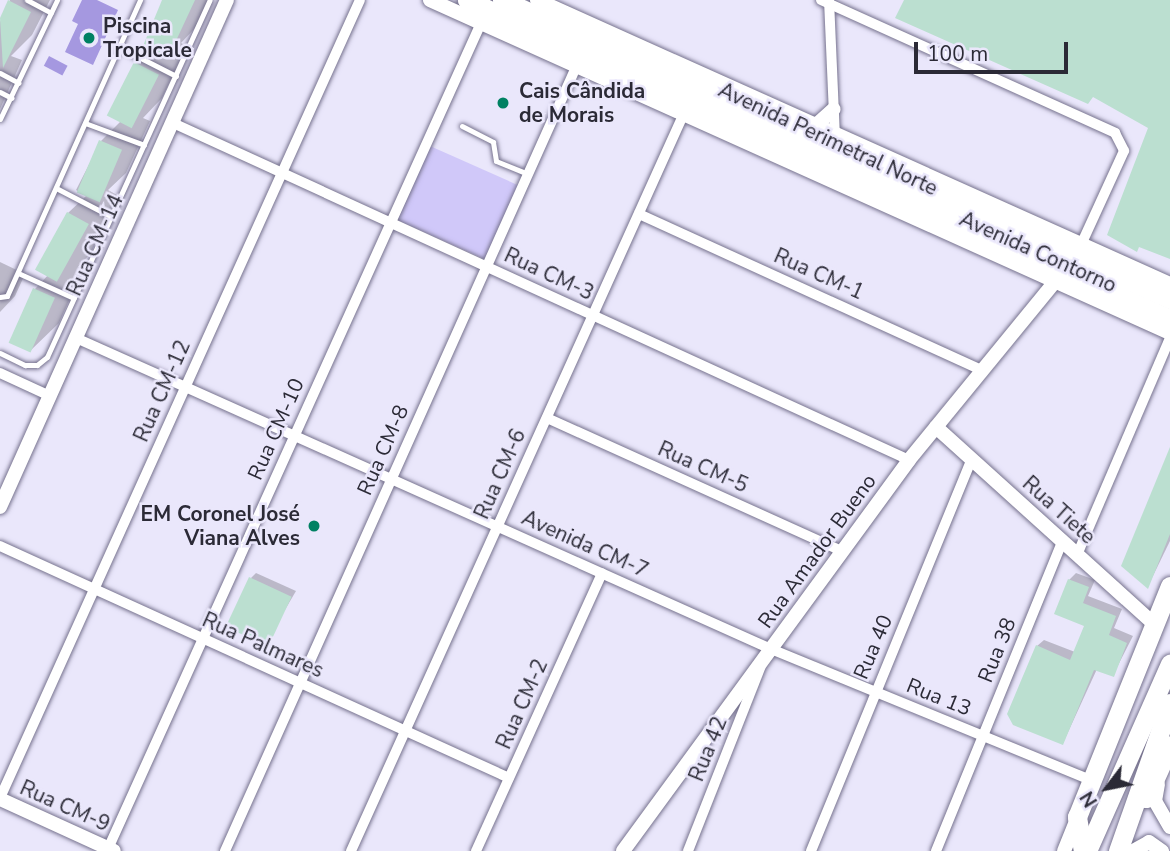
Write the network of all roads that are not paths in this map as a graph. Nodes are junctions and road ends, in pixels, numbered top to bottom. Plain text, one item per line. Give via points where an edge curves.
1 (27, 0) edge
2 (57, 0) edge
3 (140, 0) edge
4 (209, 0) edge
5 (228, 0) edge
6 (360, 0) edge
7 (430, 0) edge
8 (467, 0) edge
9 (502, 0) edge
10 (537, 0) edge
11 (829, 1) edge
12 (51, 13) junction
13 (481, 23) junction
14 (119, 47) junction
15 (577, 65) junction
16 (0, 73) edge
17 (176, 76) junction
18 (19, 83) junction
19 (0, 92) edge
20 (12, 98) junction
21 (834, 109) junction
22 (684, 113) junction
23 (0, 119) edge
24 (85, 123) junction
25 (173, 123) junction
26 (815, 126) junction
27 (462, 127) dead end
28 (836, 142) junction
29 (144, 145) junction
30 (846, 170) junction
31 (282, 173) junction
32 (528, 174) junction
33 (56, 188) junction
34 (858, 192) junction
35 (639, 215) junction
36 (112, 217) junction
37 (390, 222) junction
38 (1081, 245) junction
39 (487, 267) junction
40 (18, 273) junction
41 (1170, 284) edge
42 (1062, 286) junction
43 (1109, 290) junction
44 (0, 298) edge
45 (74, 299) junction
46 (1170, 299) edge
47 (593, 315) junction
48 (1136, 318) junction
49 (1170, 319) edge
50 (1170, 332) edge
51 (76, 338) junction
52 (1170, 338) edge
53 (0, 353) edge
54 (982, 370) junction
55 (0, 373) edge
56 (185, 387) junction
57 (50, 396) junction
58 (547, 418) junction
59 (936, 427) junction
60 (294, 436) junction
61 (972, 459) junction
62 (909, 460) junction
63 (391, 479) junction
64 (0, 507) edge
65 (498, 527) junction
66 (1062, 542) junction
67 (0, 546) edge
68 (842, 551) junction
69 (1077, 555) junction
70 (602, 573) junction
71 (1170, 586) edge
72 (94, 589) junction
73 (1154, 624) junction
74 (203, 638) junction
75 (771, 649) junction
76 (762, 661) junction
77 (1170, 664) edge
78 (300, 683) junction
79 (876, 692) junction
80 (1170, 704) edge
81 (406, 731) junction
82 (983, 736) junction
83 (1170, 745) edge
84 (1159, 775) junction
85 (509, 778) junction
86 (1091, 780) junction
87 (0, 799) edge
88 (1077, 817) junction
89 (1170, 827) edge
90 (109, 850) edge
91 (225, 851) edge
92 (351, 851) edge
93 (476, 851) edge
94 (623, 851) edge
95 (688, 851) edge
96 (811, 851) edge
97 (936, 851) edge
98 (1064, 851) edge
99 (1085, 851) edge
100 (1118, 851) edge
101 (1133, 851) edge
102 (1162, 851) edge

1 - 12 lane
2 - 12 lane
3 - 14 lane
4 - 17 lane
5 - 25 street, Rua CM-14
6 - 31 street, Rua CM-12
7 - 13 street, Avenida Contorno
8 - 30 highway, Avenida Perimetral Norte
9 - 28 highway, Avenida Perimetral Norte
10 - 26 street, Avenida Contorno
11 - 21 street
11 - 38 street via 1115,133 1124,151
12 - 18 lane
13 - 15 street, Avenida Contorno
13 - 37 street, Rua CM-10
14 - 17 lane
14 - 24 lane
15 - 22 street, Avenida Contorno
15 - 32 street, Rua CM-8
16 - 18 lane
17 - 29 lane
18 - 20 lane
19 - 20 lane
20 - 23 lane
21 - 26 street
21 - 28 street
22 - 34 street, Avenida Contorno
22 - 35 street, Rua CM-6
24 - 29 lane
24 - 33 lane
25 - 31 street, Rua CM-3
25 - 51 street, Rua CM-14
26 - 28 street, Avenida Contorno
27 - 32 lane via 493,142 495,161
28 - 30 street
28 - 38 street, Avenida Contorno
28 - 46 highway, Avenida Perimetral Norte
29 - 36 lane
30 - 34 street
30 - 43 highway, Avenida Perimetral Norte
31 - 37 street, Rua CM-3
31 - 56 street, Rua CM-12
32 - 39 street, Rua CM-8
33 - 36 lane
33 - 40 lane
34 - 42 street, Avenida Contorno
35 - 47 street, Rua CM-6
35 - 54 street, Rua CM-1
36 - 45 lane
37 - 39 street, Rua CM-3
37 - 60 street, Rua CM-10
38 - 41 street, Avenida Contorno
39 - 47 street, Rua CM-3
39 - 63 street, Rua CM-8
40 - 44 lane via 7,296
40 - 45 lane
42 - 43 highway
42 - 48 street, Avenida Contorno
42 - 54 street, Rua Amador Bueno
43 - 48 highway
43 - 49 highway, Avenida Perimetral Norte
45 - 53 lane via 47,357 37,365 25,365
47 - 58 street, Rua CM-6
47 - 62 street, Rua CM-3
48 - 50 street, Avenida Contorno
51 - 56 street, Avenida CM-7
51 - 57 street, Rua CM-14
52 - 69 street
54 - 59 street, Rua Amador Bueno
55 - 57 street
56 - 60 street, Avenida CM-7
56 - 72 street, Rua CM-12
57 - 64 street, Rua CM-14
58 - 65 street, Rua CM-6
58 - 68 street, Rua CM-5
59 - 61 street, Rua Tiete
59 - 62 street, Rua Amador Bueno
60 - 63 street, Avenida CM-7
60 - 74 street, Rua CM-10
61 - 66 street, Rua Tiete
61 - 79 street, Rua 40
62 - 68 street, Rua Amador Bueno
63 - 65 street, Avenida CM-7
63 - 78 street, Rua CM-8
65 - 70 street, Avenida CM-7
65 - 81 street, Rua CM-6
66 - 69 street, Rua Tiete
66 - 82 street, Rua 38
67 - 72 street, Rua Palmares
68 - 75 street, Rua Amador Bueno
69 - 73 street, Rua Tiete
70 - 75 street, Avenida CM-7
70 - 85 street, Rua CM-2
71 - 73 highway
72 - 74 street, Rua Palmares
72 - 87 street, Rua CM-12
73 - 86 highway
74 - 78 street, Rua Palmares
74 - 90 street, Rua CM-10
75 - 76 street, Rua Amador Bueno
75 - 79 street, Rua 13
76 - 94 street, Rua Amador Bueno
76 - 95 street, Rua 42
77 - 99 highway
78 - 81 street, Rua Palmares
78 - 91 street, Rua CM-8
79 - 82 street, Rua 13
79 - 96 street, Rua 40
80 - 100 highway
81 - 85 street, Rua Palmares
81 - 92 street, Rua CM-6
82 - 86 street, Rua 13
82 - 97 street, Rua 38
83 - 84 highway
84 - 89 street via 1155,802
84 - 100 highway
85 - 93 street, Rua CM-2
86 - 88 highway
87 - 90 street, Rua CM-9
88 - 98 street
88 - 99 highway
101 - 102 street via 1149,842

